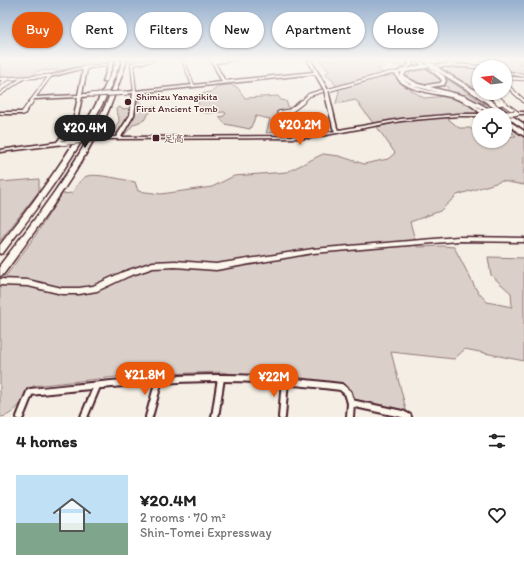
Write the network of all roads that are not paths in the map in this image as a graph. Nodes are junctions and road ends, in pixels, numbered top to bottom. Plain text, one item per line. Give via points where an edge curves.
1 (21, 79) edge
2 (48, 79) edge
3 (83, 79) edge
4 (106, 79) edge
5 (111, 79) edge
6 (119, 79) edge
7 (134, 79) edge
8 (191, 79) edge
9 (250, 79) edge
10 (319, 79) edge
11 (367, 79) edge
12 (399, 79) edge
13 (404, 79) edge
14 (408, 79) edge
15 (443, 79) edge
16 (449, 79) edge
17 (453, 79) edge
18 (224, 82) joint
19 (193, 85) junction
20 (329, 90) dead end
21 (512, 90) edge
22 (135, 92) junction
23 (322, 92) dead end
24 (0, 94) edge
25 (524, 95) edge
26 (80, 96) junction
27 (518, 96) junction
28 (35, 98) junction
29 (495, 100) edge
30 (499, 100) edge
31 (524, 101) edge
32 (477, 108) edge
33 (485, 108) edge
34 (492, 108) edge
35 (0, 113) edge
36 (23, 113) joint
37 (512, 113) edge
38 (516, 113) junction
39 (524, 113) edge
40 (472, 115) edge
41 (512, 122) edge
42 (512, 124) edge
43 (524, 126) edge
44 (338, 132) junction
45 (524, 132) edge
46 (315, 136) junction
47 (118, 137) junction
48 (60, 143) junction
49 (76, 148) junction
50 (0, 150) edge
51 (524, 240) edge
52 (0, 251) edge
53 (0, 272) edge
54 (0, 282) edge
55 (221, 378) junction
56 (159, 380) junction
57 (285, 380) junction
58 (97, 386) junction
59 (351, 403) junction
60 (20, 417) edge
61 (84, 417) edge
62 (149, 417) edge
63 (215, 417) edge
64 (282, 417) edge
65 (350, 417) edge
66 (408, 417) edge

1 - 24 street
2 - 28 street
3 - 26 street
4 - 49 highway via 98,103
5 - 49 highway
6 - 53 highway via 88,144
7 - 22 street
8 - 19 street
9 - 18 street
10 - 44 street via 326,90
11 - 20 street
12 - 32 street via 406,84 456,97
13 - 33 highway via 416,85 464,97
14 - 15 highway via 434,86 443,83
16 - 34 highway
17 - 43 highway
18 - 19 street
19 - 22 street
21 - 27 street
22 - 26 street, bridge
22 - 47 street via 132,115
23 - 46 street via 308,95 290,111 279,113
25 - 27 street
26 - 28 street
26 - 48 street via 75,121
27 - 31 street
28 - 36 street
29 - 43 highway
30 - 38 street
35 - 36 street
37 - 38 street, bridge
38 - 39 street
40 - 44 street via 401,120
41 - 45 highway
42 - 45 highway
44 - 46 street
46 - 47 street
47 - 48 street, bridge
48 - 50 street
49 - 52 highway
51 - 54 street via 458,239 313,251 216,267 152,265 94,289 79,291
55 - 56 street
55 - 57 street
55 - 63 street
56 - 58 street
56 - 62 street
57 - 59 street via 341,387 348,394
57 - 64 street
58 - 60 street via 30,392
58 - 61 street
59 - 65 street
59 - 66 street

